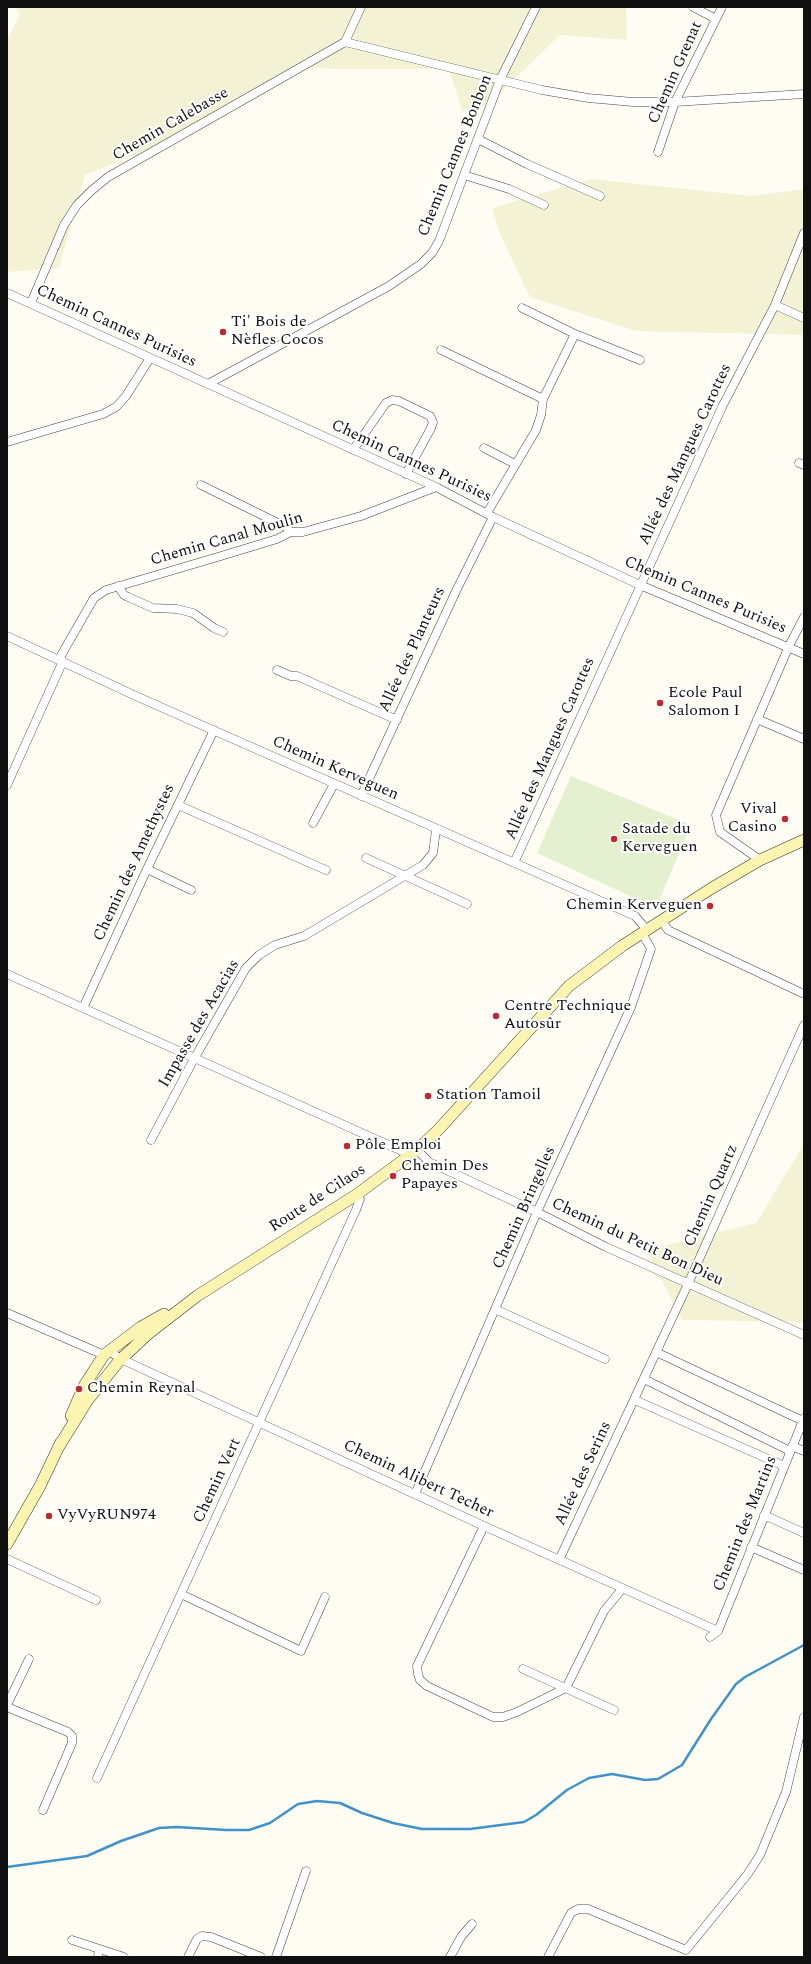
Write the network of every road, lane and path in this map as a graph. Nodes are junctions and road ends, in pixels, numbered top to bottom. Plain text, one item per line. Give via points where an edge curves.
1 (361, 7) edge
2 (536, 7) edge
3 (693, 7) edge
4 (722, 7) edge
5 (716, 19) junction
6 (345, 42) junction
7 (500, 80) junction
8 (804, 94) edge
9 (675, 102) junction
10 (478, 139) junction
11 (658, 152) dead end
12 (464, 175) junction
13 (600, 196) dead end
14 (544, 205) dead end
15 (804, 233) edge
16 (7, 293) edge
17 (31, 303) junction
18 (775, 305) junction
19 (522, 308) dead end
20 (804, 318) edge
21 (575, 334) junction
22 (441, 350) dead end
23 (150, 358) junction
24 (640, 360) dead end
25 (208, 384) junction
26 (543, 399) junction
27 (9, 440) edge
28 (484, 448) dead end
29 (353, 450) junction
30 (514, 464) junction
31 (406, 474) junction
32 (201, 485) dead end
33 (436, 487) junction
34 (490, 515) junction
35 (291, 532) junction
36 (640, 585) junction
37 (118, 586) junction
38 (804, 617) edge
39 (223, 632) dead end
40 (7, 636) edge
41 (789, 646) junction
42 (804, 654) edge
43 (61, 660) junction
44 (277, 670) dead end
45 (758, 719) junction
46 (397, 720) junction
47 (214, 730) junction
48 (804, 739) edge
49 (334, 784) junction
50 (7, 785) edge
51 (360, 796) junction
52 (178, 804) junction
53 (313, 823) dead end
54 (436, 830) junction
55 (804, 840) edge
56 (366, 858) dead end
57 (760, 860) junction
58 (514, 863) junction
59 (147, 869) junction
60 (326, 870) dead end
61 (404, 876) junction
62 (191, 890) dead end
63 (467, 904) dead end
64 (662, 921) junction
65 (645, 932) junction
66 (7, 974) edge
67 (804, 994) edge
68 (83, 1008) junction
69 (804, 1024) edge
70 (194, 1059) junction
71 (151, 1140) dead end
72 (413, 1154) junction
73 (356, 1195) junction
74 (537, 1212) junction
75 (688, 1284) junction
76 (197, 1296) junction
77 (495, 1309) junction
78 (7, 1313) edge
79 (804, 1335) edge
80 (656, 1352) junction
81 (106, 1353) junction
82 (121, 1359) junction
83 (605, 1359) dead end
84 (644, 1379) junction
85 (634, 1400) junction
86 (79, 1408) junction
87 (803, 1419) edge
88 (260, 1423) junction
89 (791, 1448) junction
90 (804, 1451) edge
91 (784, 1466) junction
92 (415, 1494) junction
93 (764, 1515) junction
94 (484, 1526) junction
95 (804, 1534) edge
96 (7, 1544) edge
97 (752, 1547) junction
98 (7, 1559) edge
99 (559, 1560) junction
100 (804, 1570) edge
101 (622, 1589) junction
102 (181, 1594) junction
103 (325, 1597) dead end
104 (96, 1600) dead end
105 (718, 1631) junction
106 (710, 1637) dead end
107 (29, 1659) dead end
108 (523, 1669) dead end
109 (566, 1688) junction
110 (7, 1706) edge
111 (614, 1710) dead end
112 (804, 1717) edge
113 (97, 1778) dead end
114 (42, 1810) dead end
115 (306, 1871) dead end
116 (472, 1924) dead end
117 (72, 1940) dead end
118 (99, 1953) edge
119 (124, 1957) edge
120 (188, 1957) edge
121 (261, 1957) edge
122 (276, 1957) edge
123 (450, 1957) edge
124 (548, 1957) edge

1 - 6 street
2 - 7 street, Chemin Cannes Bonbon
3 - 5 street
4 - 5 street, Chemin Grenat
5 - 9 street, Chemin Grenat
6 - 7 street
6 - 17 street, Chemin Calebasse via 108,177 91,191 77,205 64,225
7 - 9 street via 588,98
7 - 10 street, Chemin Cannes Bonbon
8 - 9 street
9 - 11 street, Chemin Grenat
10 - 12 street, Chemin Cannes Bonbon
10 - 13 street
12 - 14 street via 509,189
12 - 25 street, Chemin Cannes Bonbon via 439,241 421,264 389,286
15 - 18 street, Allée des Mangues Carottes
16 - 17 street, Chemin Cannes Purisies
17 - 23 street, Chemin Cannes Purisies
18 - 20 street
18 - 36 street, Allée des Mangues Carottes via 723,405 675,514
19 - 21 street
21 - 24 street
21 - 26 street, Allée des Planteurs
22 - 26 street
23 - 25 street, Chemin Cannes Purisies
23 - 27 street via 116,407 103,414
25 - 29 street, Chemin Cannes Purisies
26 - 30 street, Allée des Planteurs via 536,430
28 - 30 street
29 - 31 street, Chemin Cannes Purisies
29 - 31 street via 386,403 392,400 399,401 430,416 433,422
30 - 34 street, Allée des Planteurs
31 - 33 street, Chemin Cannes Purisies
32 - 35 street via 286,527
33 - 34 street, Chemin Cannes Purisies
33 - 35 street, Chemin Canal Moulin via 361,516 303,532
34 - 36 street, Chemin Cannes Purisies
34 - 46 street, Allée des Planteurs
35 - 37 street, Chemin Canal Moulin via 277,539
36 - 41 street, Chemin Cannes Purisies
36 - 58 street, Allée des Mangues Carottes
37 - 39 street via 124,595 153,608 193,612
37 - 43 street, Chemin Canal Moulin via 94,598
38 - 41 street
40 - 43 street, Chemin Kerveguen
41 - 42 street, Chemin Cannes Purisies
41 - 45 street
43 - 47 street, Chemin Kerveguen
43 - 50 street, Chemin Canal Moulin
44 - 46 street via 297,676
45 - 48 street
45 - 57 street via 718,810 716,821 720,832
46 - 51 street, Allée des Planteurs
47 - 49 street, Chemin Kerveguen
47 - 52 street, Chemin des Amethystes
49 - 51 street, Chemin Kerveguen
49 - 53 street
51 - 54 street, Chemin Kerveguen
52 - 59 street, Chemin des Amethystes
52 - 60 street
54 - 58 street, Chemin Kerveguen
54 - 61 street, Impasse des Acacias via 431,858
55 - 57 main road, Route de Cilaos
56 - 61 street
57 - 64 main road, Route de Cilaos
58 - 65 street, Chemin Kerveguen via 635,916
59 - 62 street
59 - 68 street, Chemin des Amethystes
61 - 63 street
61 - 70 street, Impasse des Acacias via 304,936 275,945 259,955 246,968
64 - 65 main road, Route de Cilaos
64 - 67 street via 668,930
65 - 72 main road, Route de Cilaos via 569,986 439,1129
65 - 74 street, Chemin Bringelles via 651,949 631,1007
66 - 68 street, Chemin du Petit Bon Dieu
68 - 70 street, Chemin du Petit Bon Dieu
69 - 75 street, Chemin Quartz
70 - 71 street, Impasse des Acacias
70 - 72 street, Chemin du Petit Bon Dieu
72 - 73 main road, Route de Cilaos
72 - 74 street, Chemin du Petit Bon Dieu
73 - 76 main road, Route de Cilaos
73 - 88 street, Chemin Vert via 360,1199 356,1210
74 - 75 street, Chemin du Petit Bon Dieu
74 - 77 street, Chemin Bringelles
75 - 79 street, Chemin du Petit Bon Dieu
75 - 80 street, Chemin Quartz
76 - 81 main road, Route de Cilaos via 141,1327
76 - 82 main road, Route de Cilaos via 148,1334
77 - 83 street
77 - 92 street, Chemin Bringelles
78 - 81 street
80 - 84 street, Chemin Quartz
80 - 87 street
81 - 82 street, Chemin Alibert Techer
81 - 86 main road, Route de Cilaos via 84,1386
82 - 86 main road, Route de Cilaos
82 - 88 street, Chemin Alibert Techer
84 - 85 street, Chemin Quartz
84 - 89 street
85 - 91 street
85 - 99 street, Allée des Serins
86 - 96 main road, Route de Cilaos via 40,1486
87 - 89 street, Chemin des Martins
88 - 92 street, Chemin Alibert Techer
88 - 102 street, Chemin Vert
89 - 90 street
89 - 91 street, Chemin des Martins
91 - 93 street, Chemin des Martins
92 - 94 street, Chemin Alibert Techer
93 - 95 street
93 - 97 street, Chemin des Martins
94 - 99 street, Chemin Alibert Techer
94 - 109 street via 417,1666 420,1680 427,1686 493,1717 503,1717 517,1712
97 - 100 street
97 - 105 street, Chemin des Martins
98 - 104 street
99 - 101 street, Chemin Alibert Techer
101 - 105 street, Chemin Alibert Techer
101 - 109 street via 604,1611
102 - 103 street via 301,1651
102 - 113 street, Chemin Vert
105 - 106 street
107 - 110 street
108 - 109 street
109 - 111 street
110 - 114 street via 72,1736 72,1743
112 - 124 street via 786,1792 760,1855 747,1875 686,1950 588,1909 578,1909 571,1913
115 - 122 street
116 - 123 street via 460,1936
117 - 118 street
118 - 119 street
120 - 121 street via 197,1939 202,1936 211,1937

